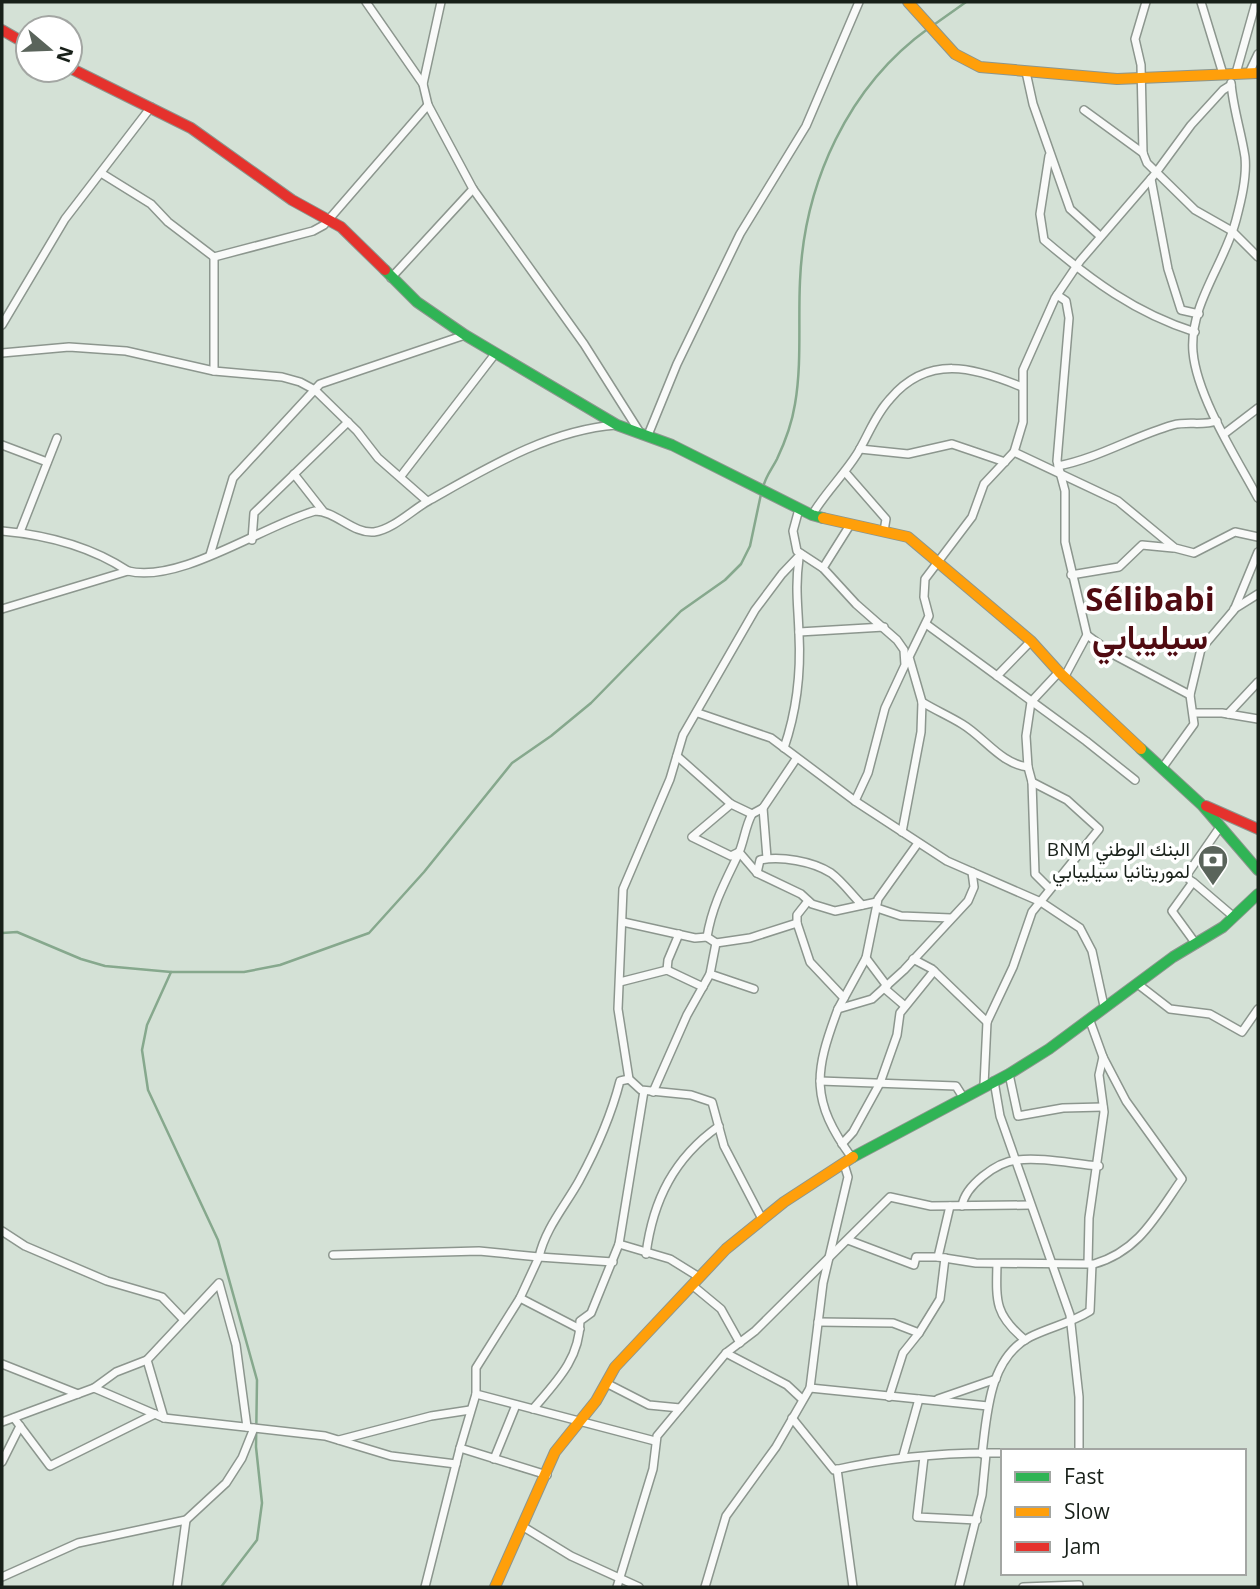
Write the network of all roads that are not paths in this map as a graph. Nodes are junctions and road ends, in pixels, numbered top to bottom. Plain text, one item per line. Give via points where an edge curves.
1 (366, 2) edge
2 (441, 2) edge
3 (859, 2) edge
4 (909, 2) edge
5 (1146, 2) edge
6 (1200, 2) edge
7 (1256, 2) edge
8 (1258, 54) edge
9 (1026, 72) junction
10 (1230, 73) junction
11 (1254, 73) edge
12 (84, 75) edge
13 (1142, 79) junction
14 (423, 84) junction
15 (1231, 85) junction
16 (428, 105) junction
17 (151, 107) junction
18 (1084, 110) dead end
19 (1143, 153) junction
20 (1049, 156) junction
21 (101, 173) junction
22 (1153, 176) junction
23 (473, 189) junction
24 (329, 220) junction
25 (1232, 231) junction
26 (1100, 236) junction
27 (214, 257) junction
28 (1258, 257) edge
29 (1076, 267) junction
30 (391, 278) junction
31 (1057, 295) junction
32 (1181, 310) junction
33 (1199, 314) junction
34 (1171, 324) junction
35 (2, 325) edge
36 (1195, 332) junction
37 (465, 335) junction
38 (2, 353) edge
39 (495, 354) junction
40 (214, 371) junction
41 (1022, 387) junction
42 (315, 390) junction
43 (1258, 408) edge
44 (1217, 421) junction
45 (348, 422) junction
46 (617, 425) junction
47 (644, 433) junction
48 (1224, 434) junction
49 (57, 438) dead end
50 (2, 445) edge
51 (860, 449) junction
52 (1014, 452) junction
53 (1005, 462) junction
54 (47, 463) junction
55 (1059, 470) junction
56 (845, 472) junction
57 (294, 474) junction
58 (401, 476) junction
59 (1258, 498) edge
60 (428, 501) junction
61 (799, 509) junction
62 (323, 511) junction
63 (812, 515) junction
64 (850, 525) junction
65 (2, 531) edge
66 (884, 531) junction
67 (20, 532) junction
68 (1258, 537) edge
69 (252, 540) junction
70 (1175, 548) junction
71 (1258, 552) edge
72 (210, 555) junction
73 (800, 556) junction
74 (940, 562) junction
75 (823, 568) junction
76 (128, 571) junction
77 (1072, 575) junction
78 (1258, 594) edge
79 (2, 609) edge
80 (1234, 610) junction
81 (926, 624) junction
82 (884, 627) junction
83 (799, 632) junction
84 (1087, 635) junction
85 (897, 640) junction
86 (1031, 641) junction
87 (914, 644) junction
88 (908, 666) junction
89 (1062, 674) junction
90 (997, 676) junction
91 (1258, 682) edge
92 (1190, 695) junction
93 (922, 702) junction
94 (1031, 702) junction
95 (698, 713) junction
96 (1194, 713) junction
97 (1228, 714) junction
98 (1258, 719) edge
99 (784, 748) junction
100 (677, 755) junction
101 (796, 759) junction
102 (1028, 767) junction
103 (1163, 767) junction
104 (1135, 780) dead end
105 (1032, 782) junction
106 (855, 801) junction
107 (731, 804) junction
108 (1202, 805) junction
109 (763, 808) junction
110 (752, 814) junction
111 (1220, 827) junction
112 (1258, 830) edge
113 (902, 832) junction
114 (918, 843) junction
115 (739, 852) junction
116 (767, 858) junction
117 (1258, 870) edge
118 (972, 872) junction
119 (757, 873) junction
120 (1193, 883) junction
121 (1049, 887) junction
122 (1258, 894) edge
123 (808, 901) junction
124 (1041, 902) junction
125 (862, 905) junction
126 (877, 905) junction
127 (1234, 917) junction
128 (951, 918) junction
129 (623, 922) junction
130 (797, 923) junction
131 (679, 934) junction
132 (707, 937) junction
133 (716, 943) junction
134 (1196, 944) junction
135 (866, 958) junction
136 (913, 959) junction
137 (667, 970) junction
138 (934, 971) junction
139 (710, 974) junction
140 (620, 982) junction
141 (1139, 985) junction
142 (703, 987) junction
143 (885, 987) junction
144 (754, 989) dead end
145 (844, 998) junction
146 (905, 1006) junction
147 (1104, 1006) junction
148 (838, 1009) junction
149 (1258, 1009) edge
150 (987, 1021) junction
151 (1090, 1021) junction
152 (1103, 1057) junction
153 (1009, 1074) junction
154 (629, 1079) junction
155 (820, 1081) junction
156 (880, 1083) junction
157 (989, 1083) junction
158 (644, 1091) junction
159 (653, 1092) junction
160 (963, 1097) junction
161 (1103, 1107) junction
162 (719, 1126) junction
163 (842, 1144) junction
164 (1015, 1160) junction
165 (848, 1161) junction
166 (1099, 1166) junction
167 (1030, 1205) junction
168 (950, 1206) junction
169 (962, 1206) junction
170 (762, 1219) junction
171 (2, 1231) edge
172 (848, 1240) junction
173 (619, 1244) junction
174 (646, 1254) junction
175 (333, 1255) dead end
176 (829, 1256) junction
177 (539, 1257) junction
178 (942, 1257) junction
179 (613, 1262) junction
180 (997, 1264) junction
181 (1091, 1264) junction
182 (1051, 1266) junction
183 (696, 1281) junction
184 (520, 1298) junction
185 (184, 1320) junction
186 (818, 1322) junction
187 (1070, 1323) junction
188 (580, 1329) junction
189 (919, 1333) junction
190 (1025, 1340) junction
191 (740, 1343) junction
192 (726, 1353) junction
193 (146, 1360) junction
194 (2, 1364) edge
195 (996, 1379) junction
196 (608, 1384) junction
197 (94, 1388) junction
198 (810, 1388) junction
199 (78, 1394) junction
200 (476, 1394) junction
201 (889, 1397) junction
202 (802, 1399) junction
203 (919, 1399) junction
204 (934, 1401) junction
205 (516, 1405) junction
206 (988, 1406) junction
207 (680, 1408) junction
208 (533, 1409) junction
209 (470, 1410) junction
210 (155, 1414) junction
211 (14, 1418) junction
212 (164, 1418) junction
213 (792, 1418) junction
214 (2, 1422) edge
215 (578, 1422) junction
216 (20, 1426) junction
217 (250, 1428) junction
218 (338, 1440) junction
219 (655, 1441) junction
220 (460, 1448) junction
221 (1079, 1449) edge
222 (984, 1454) junction
223 (1001, 1454) edge
224 (903, 1456) junction
225 (924, 1457) junction
226 (494, 1459) junction
227 (2, 1462) edge
228 (456, 1464) junction
229 (837, 1469) junction
230 (547, 1475) junction
231 (186, 1520) junction
232 (977, 1520) junction
233 (522, 1526) junction
234 (2, 1577) edge
235 (620, 1578) junction
236 (1079, 1586) edge
237 (177, 1587) edge
238 (425, 1587) edge
239 (495, 1587) edge
240 (617, 1587) edge
241 (639, 1587) edge
242 (705, 1587) edge
243 (853, 1587) edge
244 (959, 1587) edge
245 (1023, 1587) edge

1 - 14 street
2 - 14 street
3 - 47 street via 806,127 740,234
4 - 9 street via 955,54 980,67
5 - 13 street via 1135,39
6 - 10 street
7 - 10 street
8 - 11 street
9 - 13 street
9 - 20 street
10 - 11 street
10 - 13 street
10 - 15 street
12 - 17 street
13 - 19 street
14 - 16 street
15 - 22 street via 1191,125
15 - 25 street via 1245,159
16 - 23 street
16 - 24 street
17 - 21 street
17 - 24 street via 191,128 292,200
18 - 19 street
19 - 22 street
20 - 26 street via 1070,209
20 - 29 street via 1040,214 1044,240
21 - 27 street via 151,204
21 - 35 street via 65,219
22 - 25 street via 1195,210
22 - 26 street
22 - 32 street via 1168,269
23 - 30 street
23 - 47 street
24 - 27 street via 313,231
24 - 30 street
25 - 28 street
25 - 33 street
26 - 29 street
27 - 40 street
29 - 31 street
29 - 34 street via 1101,288
30 - 37 street
31 - 41 street via 1023,370
31 - 55 street via 1066,301 1069,318
32 - 33 street
32 - 34 street
33 - 36 street
34 - 36 street
36 - 44 street via 1193,352
37 - 39 street
37 - 42 street via 320,384
38 - 40 street via 69,347 126,351
39 - 46 street
39 - 58 street
40 - 42 street via 282,377
41 - 51 street via 966,369 927,371 889,399
41 - 52 street via 1023,422
42 - 45 street
42 - 72 street via 233,478
43 - 48 street
44 - 48 street
44 - 55 street via 1204,426 1172,425
45 - 57 street
45 - 58 street via 378,458
46 - 47 street
46 - 60 street via 591,427 535,446
47 - 61 street
48 - 59 street
49 - 54 street
50 - 54 street
51 - 53 street via 908,454 952,444
51 - 56 street
52 - 53 street
52 - 55 street
53 - 74 street via 984,484 972,517
54 - 67 street
55 - 70 street via 1118,502
55 - 77 street
56 - 63 street
56 - 66 street via 886,519
57 - 62 street
57 - 69 street via 254,513
58 - 60 street
60 - 62 street via 372,532
61 - 63 street
61 - 73 street via 792,539
62 - 69 street via 305,514
63 - 64 street
64 - 66 street
64 - 75 street
65 - 67 street
66 - 74 street via 908,537
67 - 76 street via 84,547
68 - 70 street via 1235,532 1194,554
69 - 72 street
70 - 77 street via 1142,545 1119,567
71 - 80 street
72 - 76 street via 145,575
73 - 75 street
73 - 83 street via 794,594
73 - 95 street via 755,610
74 - 81 street via 925,579
74 - 86 street
75 - 82 street
76 - 79 street
77 - 84 street
78 - 80 street
80 - 92 street via 1201,649
81 - 87 street
81 - 90 street
82 - 83 street
82 - 85 street
83 - 99 street via 792,726
84 - 89 street
84 - 92 street via 1115,656
85 - 87 street
85 - 88 street
86 - 89 street
86 - 90 street
87 - 88 street
88 - 93 street
88 - 106 street via 885,708 868,773
89 - 94 street
89 - 103 street
90 - 94 street
91 - 97 street
92 - 96 street
93 - 102 street via 964,724 1018,766
93 - 113 street via 921,732
94 - 102 street
94 - 104 street
95 - 99 street via 752,730
95 - 100 street via 682,735
96 - 97 street
96 - 103 street via 1194,724
97 - 98 street
99 - 101 street
100 - 107 street
100 - 129 street via 623,890
101 - 106 street
101 - 109 street
102 - 105 street
103 - 108 street
105 - 121 street via 1035,874
105 - 121 street via 1067,800 1098,829
106 - 113 street
107 - 110 street
107 - 115 street via 691,837 731,856
108 - 111 street
108 - 112 street
109 - 110 street
109 - 116 street
110 - 115 street
111 - 117 street
111 - 120 street via 1186,876
113 - 114 street
114 - 118 street
114 - 126 street
115 - 119 street
115 - 132 street via 716,900
116 - 119 street via 760,859
116 - 125 street via 830,872
118 - 124 street
118 - 128 street via 974,887 968,901
119 - 123 street
120 - 127 street
120 - 134 street via 1172,911
121 - 124 street
122 - 127 street
123 - 125 street via 835,911
123 - 130 street via 797,915
124 - 147 street via 1080,928 1092,951
124 - 150 street via 1032,912
125 - 126 street
126 - 128 street via 901,916
126 - 135 street
127 - 134 street
128 - 136 street
129 - 131 street
129 - 140 street
130 - 133 street
130 - 145 street via 810,962
131 - 132 street
131 - 137 street
132 - 133 street
133 - 139 street
134 - 141 street
135 - 143 street
135 - 145 street
136 - 138 street
136 - 143 street
137 - 140 street
137 - 142 street
138 - 146 street
138 - 150 street
139 - 142 street
139 - 144 street
140 - 154 street via 618,1009
141 - 147 street
141 - 149 street via 1170,1009 1210,1014 1242,1032
142 - 159 street
143 - 146 street
143 - 148 street via 872,999
145 - 148 street
146 - 156 street
147 - 151 street
148 - 155 street via 822,1051
150 - 157 street
151 - 152 street
151 - 153 street
152 - 161 street
152 - 181 street via 1126,1101 1182,1180 1133,1245 1117,1257
153 - 157 street
153 - 161 street via 1018,1116
154 - 158 street
154 - 177 street via 620,1081 610,1118 542,1241
155 - 156 street
155 - 163 street via 832,1130
156 - 160 street via 956,1086
156 - 163 street
157 - 160 street
157 - 164 street
158 - 159 street
158 - 173 street
159 - 162 street via 712,1101
160 - 165 street
161 - 166 street
162 - 170 street via 740,1180
162 - 174 street via 683,1159 662,1188
163 - 165 street
164 - 166 street
164 - 167 street
164 - 169 street via 988,1173 964,1194
165 - 170 street
165 - 176 street
166 - 181 street via 1089,1218
167 - 169 street
167 - 182 street
168 - 169 street
168 - 172 street via 916,1205 890,1197
168 - 178 street
170 - 183 street
171 - 185 street via 25,1246 107,1280 162,1297
172 - 176 street
172 - 178 street via 914,1265 916,1257
173 - 174 street
173 - 179 street
174 - 183 street via 670,1259
175 - 177 street via 479,1251
176 - 186 street
176 - 191 street
177 - 179 street
177 - 184 street
178 - 180 street
178 - 189 street via 940,1299
179 - 188 street via 591,1313 580,1321
180 - 182 street
180 - 190 street via 996,1292 1004,1323
181 - 182 street
181 - 187 street via 1090,1311
182 - 187 street
183 - 191 street via 721,1309
183 - 196 street via 615,1367
184 - 188 street
184 - 200 street via 476,1368
185 - 193 street
185 - 217 street via 219,1283 236,1345
186 - 189 street via 893,1323
186 - 198 street
187 - 190 street
187 - 221 street via 1079,1397
188 - 208 street via 565,1374
189 - 201 street via 903,1353
190 - 195 street via 1005,1361
191 - 192 street
192 - 202 street via 787,1385
192 - 207 street
193 - 197 street via 116,1372
193 - 212 street
194 - 199 street
195 - 204 street
195 - 206 street
196 - 207 street via 649,1405
196 - 215 street
197 - 199 street
197 - 210 street
198 - 201 street
198 - 202 street
199 - 211 street
200 - 205 street
200 - 209 street
201 - 203 street
202 - 213 street
203 - 204 street
203 - 224 street
204 - 206 street
205 - 208 street
205 - 226 street
206 - 222 street
207 - 219 street
208 - 215 street
209 - 218 street
209 - 220 street
210 - 212 street
210 - 216 street via 50,1466
211 - 214 street
211 - 216 street
212 - 217 street
213 - 229 street
213 - 242 street via 726,1516
215 - 219 street
215 - 230 street via 555,1452
216 - 227 street
217 - 218 street
217 - 231 street via 242,1458 226,1483
218 - 228 street via 391,1456
219 - 235 street via 653,1469
220 - 226 street
220 - 228 street
222 - 223 street
222 - 225 street
222 - 232 street
224 - 225 street
224 - 229 street
225 - 232 street via 917,1517
226 - 230 street
228 - 238 street
229 - 243 street
230 - 233 street
231 - 234 street via 78,1543
231 - 237 street
232 - 244 street
233 - 235 street via 571,1556
233 - 239 street
235 - 240 street
235 - 241 street
236 - 245 street

